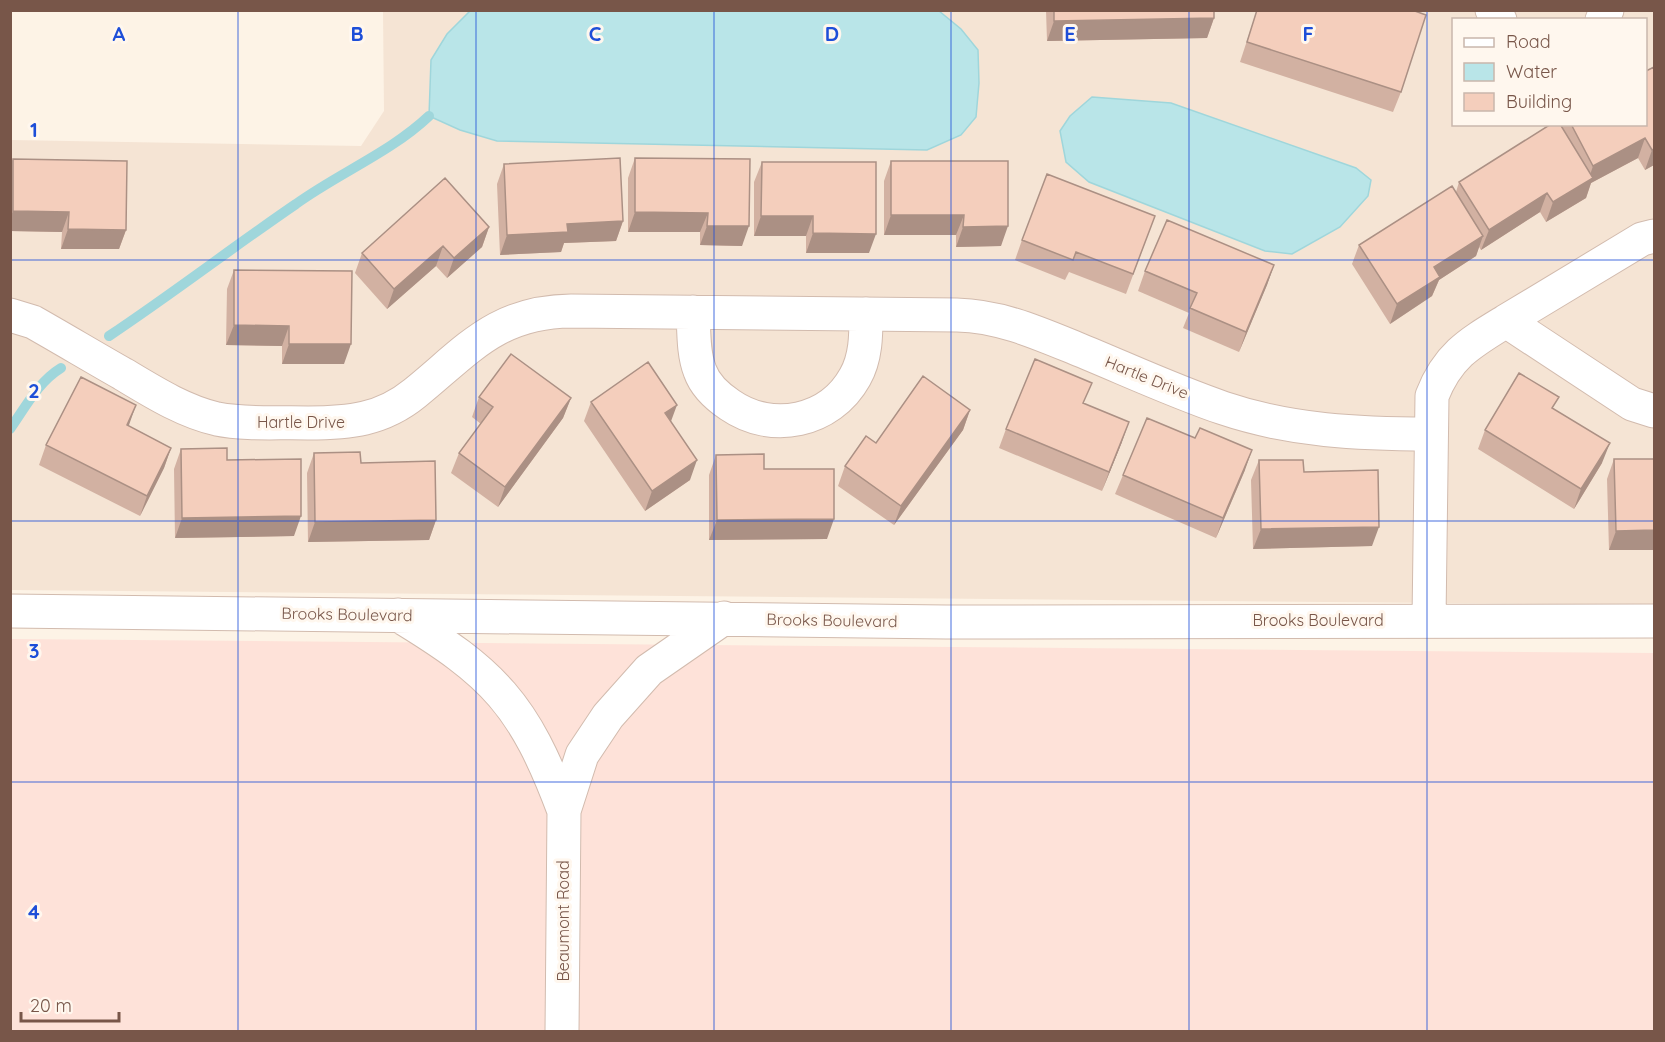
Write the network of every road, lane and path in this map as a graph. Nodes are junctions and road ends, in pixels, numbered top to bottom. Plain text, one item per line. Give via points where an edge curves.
1 (1654, 236) edge
2 (693, 312) junction
3 (866, 314) junction
4 (10, 315) edge
5 (1506, 321) junction
6 (1654, 411) edge
7 (1430, 434) junction
8 (10, 611) edge
9 (398, 615) junction
10 (724, 618) junction
11 (1429, 620) junction
12 (1654, 621) edge
13 (564, 811) junction
14 (562, 1032) edge

1 - 5 street via 1642,239
2 - 3 street, Hartle Drive
2 - 3 street via 700,371 716,394 740,412 778,422 808,417 841,397 862,359
2 - 4 street, Hartle Drive via 563,311 519,318 482,336 393,409 338,423 241,422 197,413 168,401 33,322
3 - 7 street, Hartle Drive via 996,319 1260,420 1335,432
5 - 6 street via 1632,404
5 - 7 street via 1471,342 1446,367 1432,396
7 - 11 street
8 - 9 street, Brooks Boulevard
9 - 10 street, Brooks Boulevard
9 - 13 street, Beaumont Road via 455,651 502,692 536,742
10 - 11 street, Brooks Boulevard via 946,622
10 - 13 street, Beaumont Road via 650,670 613,710 582,755
11 - 12 street, Brooks Boulevard
13 - 14 street, Beaumont Road

